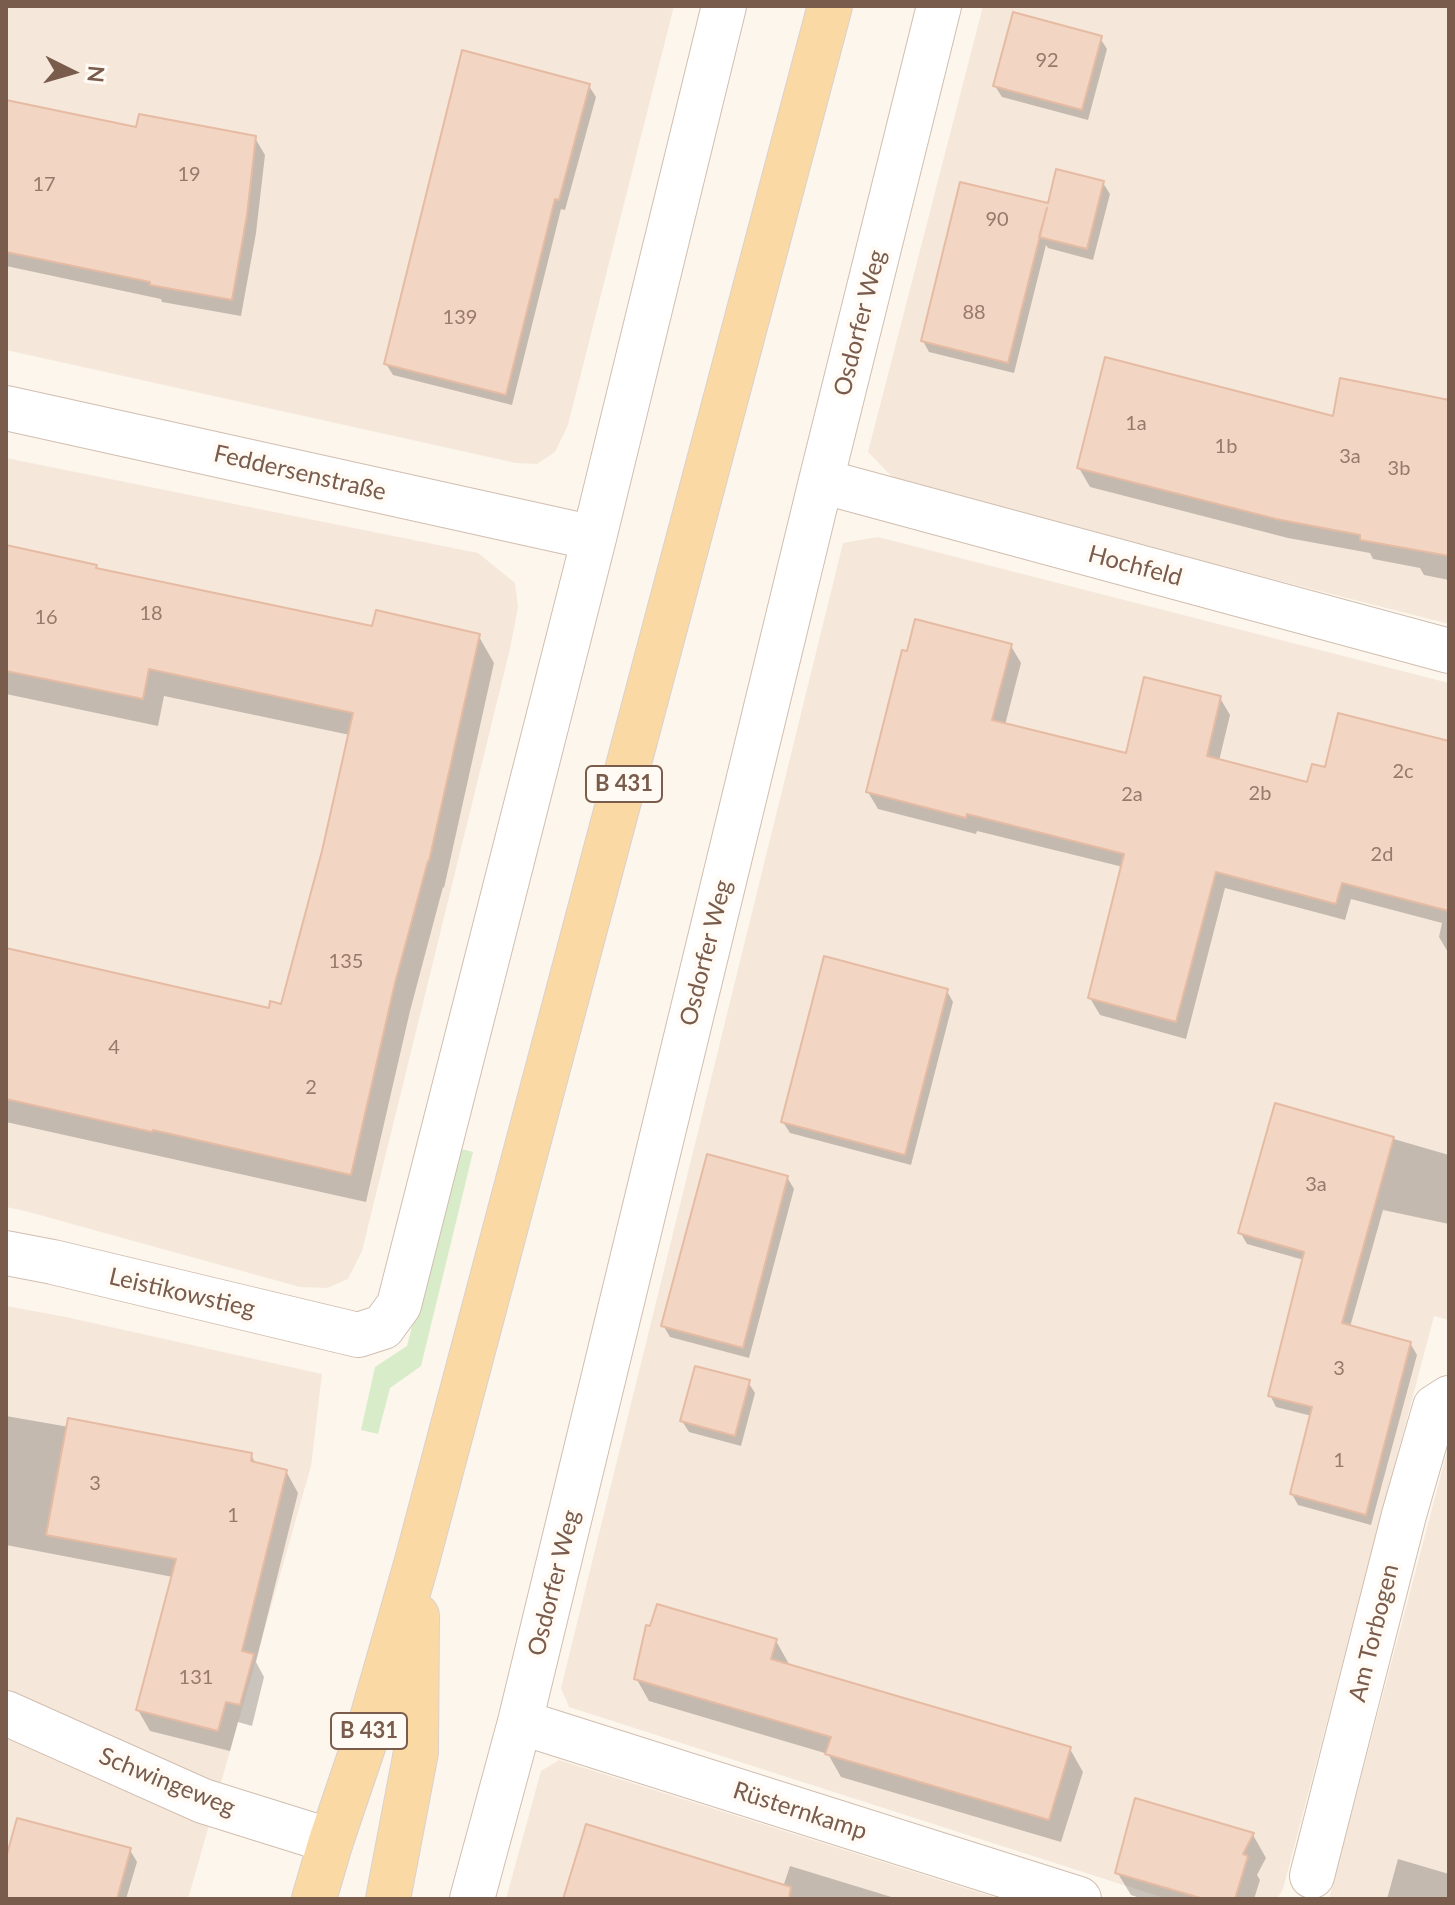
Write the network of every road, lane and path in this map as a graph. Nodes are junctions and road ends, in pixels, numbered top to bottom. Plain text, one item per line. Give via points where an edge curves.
1 (724, 6) edge
2 (830, 6) edge
3 (939, 6) edge
4 (6, 408) edge
5 (821, 481) junction
6 (594, 538) junction
7 (1449, 651) edge
8 (6, 1253) edge
9 (1449, 1398) edge
10 (417, 1561) junction
11 (6, 1713) edge
12 (520, 1722) junction
13 (331, 1841) junction
14 (1312, 1876) dead end
15 (314, 1899) edge
16 (388, 1899) edge
17 (472, 1899) edge
18 (1079, 1899) edge

1 - 6 street
2 - 10 main road, B 431
3 - 5 street, Osdorfer Weg
4 - 6 street, Feddersenstraße
5 - 7 street, Hochfeld
5 - 12 street, Osdorfer Weg
6 - 8 street, Leistikowstieg via 399,1305 383,1327 358,1335
9 - 14 street, Am Torbogen via 1435,1407 1404,1515
10 - 13 main road, B 431
10 - 16 main road, B 431 via 416,1752
11 - 13 street, Schwingeweg via 203,1801
12 - 17 street, Osdorfer Weg
12 - 18 street, Rüsternkamp
13 - 15 main road, B 431

